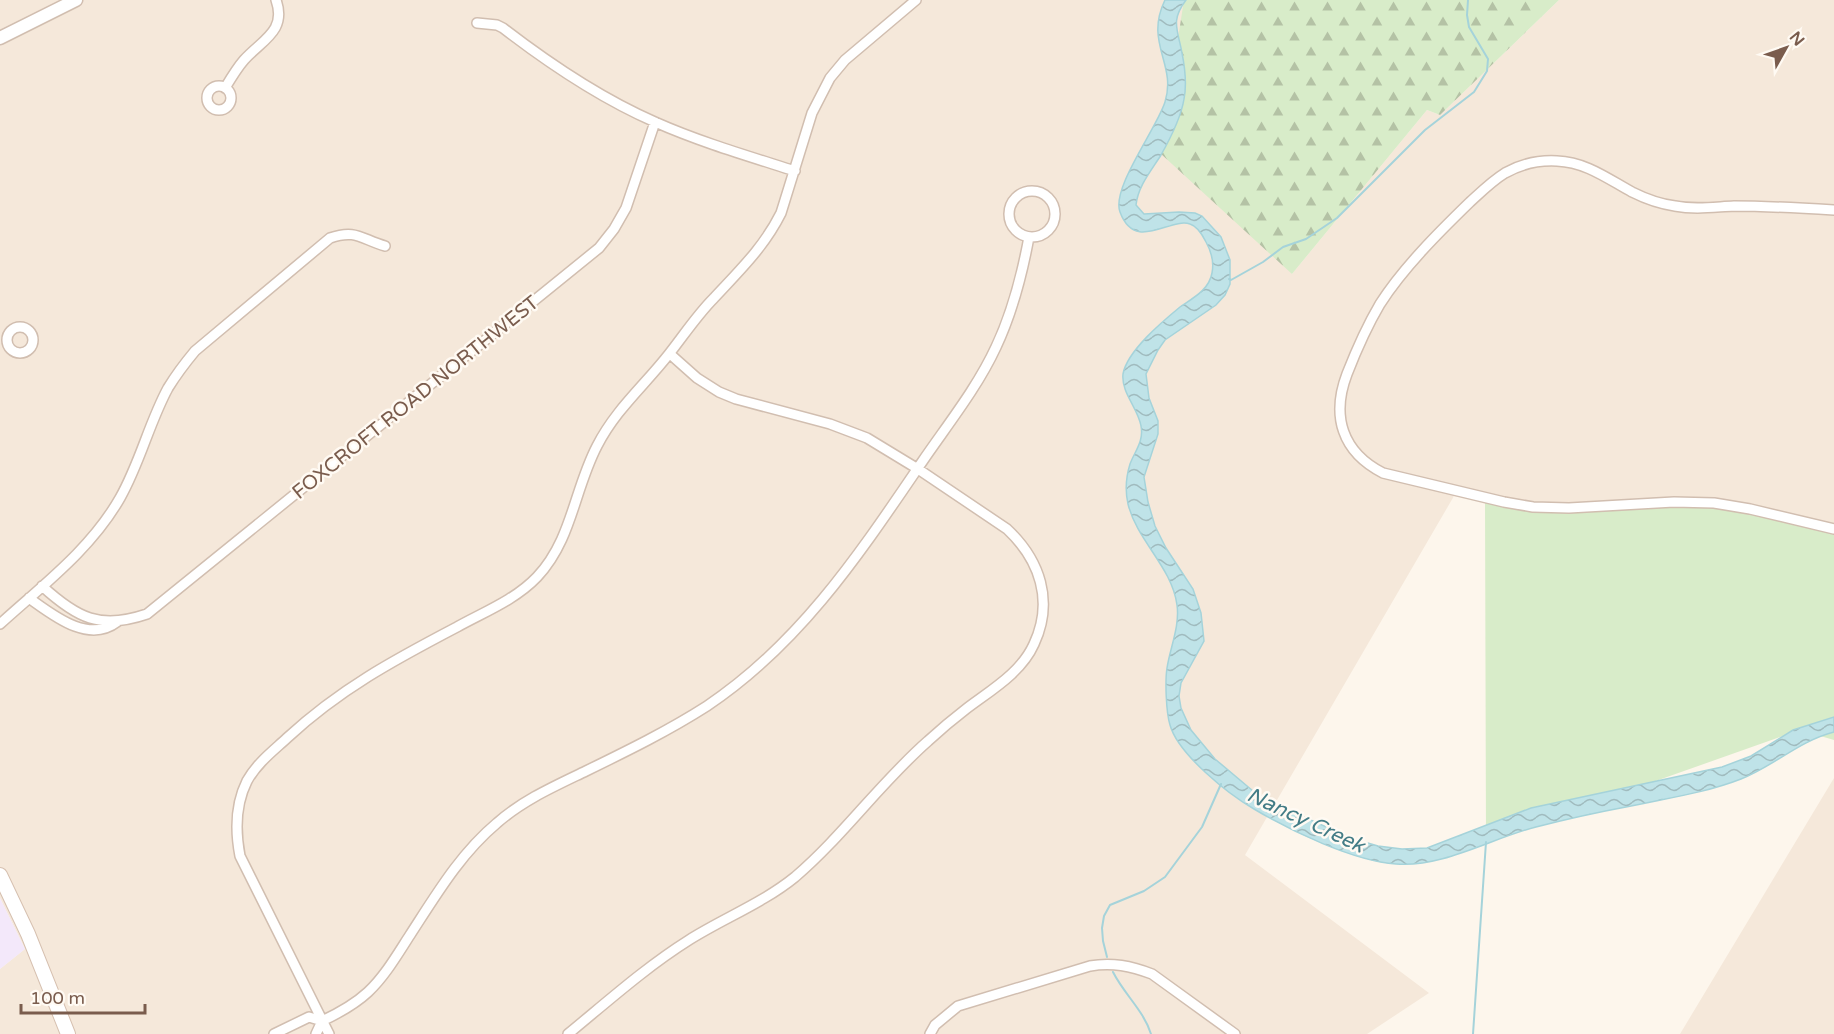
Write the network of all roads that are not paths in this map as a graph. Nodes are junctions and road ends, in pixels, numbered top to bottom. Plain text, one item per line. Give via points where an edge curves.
1 (76, 0) edge
2 (276, 0) edge
3 (916, 0) edge
4 (477, 23) dead end
5 (0, 38) edge
6 (225, 88) dead end
7 (656, 122) junction
8 (795, 171) junction
9 (1834, 210) edge
10 (1029, 237) junction
11 (384, 246) dead end
12 (669, 354) junction
13 (918, 469) junction
14 (1834, 529) edge
15 (42, 586) junction
16 (29, 598) junction
17 (117, 622) junction
18 (0, 624) edge
19 (0, 875) edge
20 (322, 1021) junction
21 (68, 1034) edge
22 (274, 1034) edge
23 (316, 1034) edge
24 (329, 1034) edge
25 (568, 1034) edge
26 (930, 1034) edge
27 (1235, 1034) edge

1 - 5 street
2 - 6 street via 279,14 272,35 244,60
3 - 8 street via 845,60 830,78 812,113
4 - 7 street via 503,28 582,85
7 - 8 street
7 - 17 street, FOXCROFT ROAD NORTHWEST via 626,208 598,248 153,610
8 - 12 street via 781,213 764,243 701,311
9 - 14 street via 1679,207 1645,198 1573,163 1544,161 1515,168 1491,183 1454,218 1381,303 1347,375 1339,414 1344,436 1372,467 1383,473 1494,499 1533,507 1569,508 1674,502 1714,504
10 - 10 street via 1045,234 1054,221 1050,198 1035,190 1021,193 1009,210 1016,231
10 - 13 street via 1016,297 995,349
11 - 15 street via 354,234 330,238 195,351 168,388 112,512 84,547
12 - 13 street via 719,392 851,431
12 - 20 street via 605,432 588,466 564,537 537,576 510,598 386,664 341,693 266,757 248,781 236,818 240,856
13 - 20 street via 837,584 776,651 686,719 538,795 498,822 454,868 378,981 354,1003
13 - 25 street via 1007,529 1030,556 1041,582 1043,608 1038,633 1027,657 1011,675 923,745 795,877 658,960
15 - 16 street
15 - 17 street, FOXCROFT ROAD NORTHWEST via 75,613
16 - 17 street, FOXCROFT ROAD NORTHWEST via 59,619 79,627 94,630
16 - 18 street
19 - 21 main road
20 - 22 street via 309,1017
20 - 23 street
20 - 24 street
26 - 27 street via 958,1006 1103,963 1152,974

